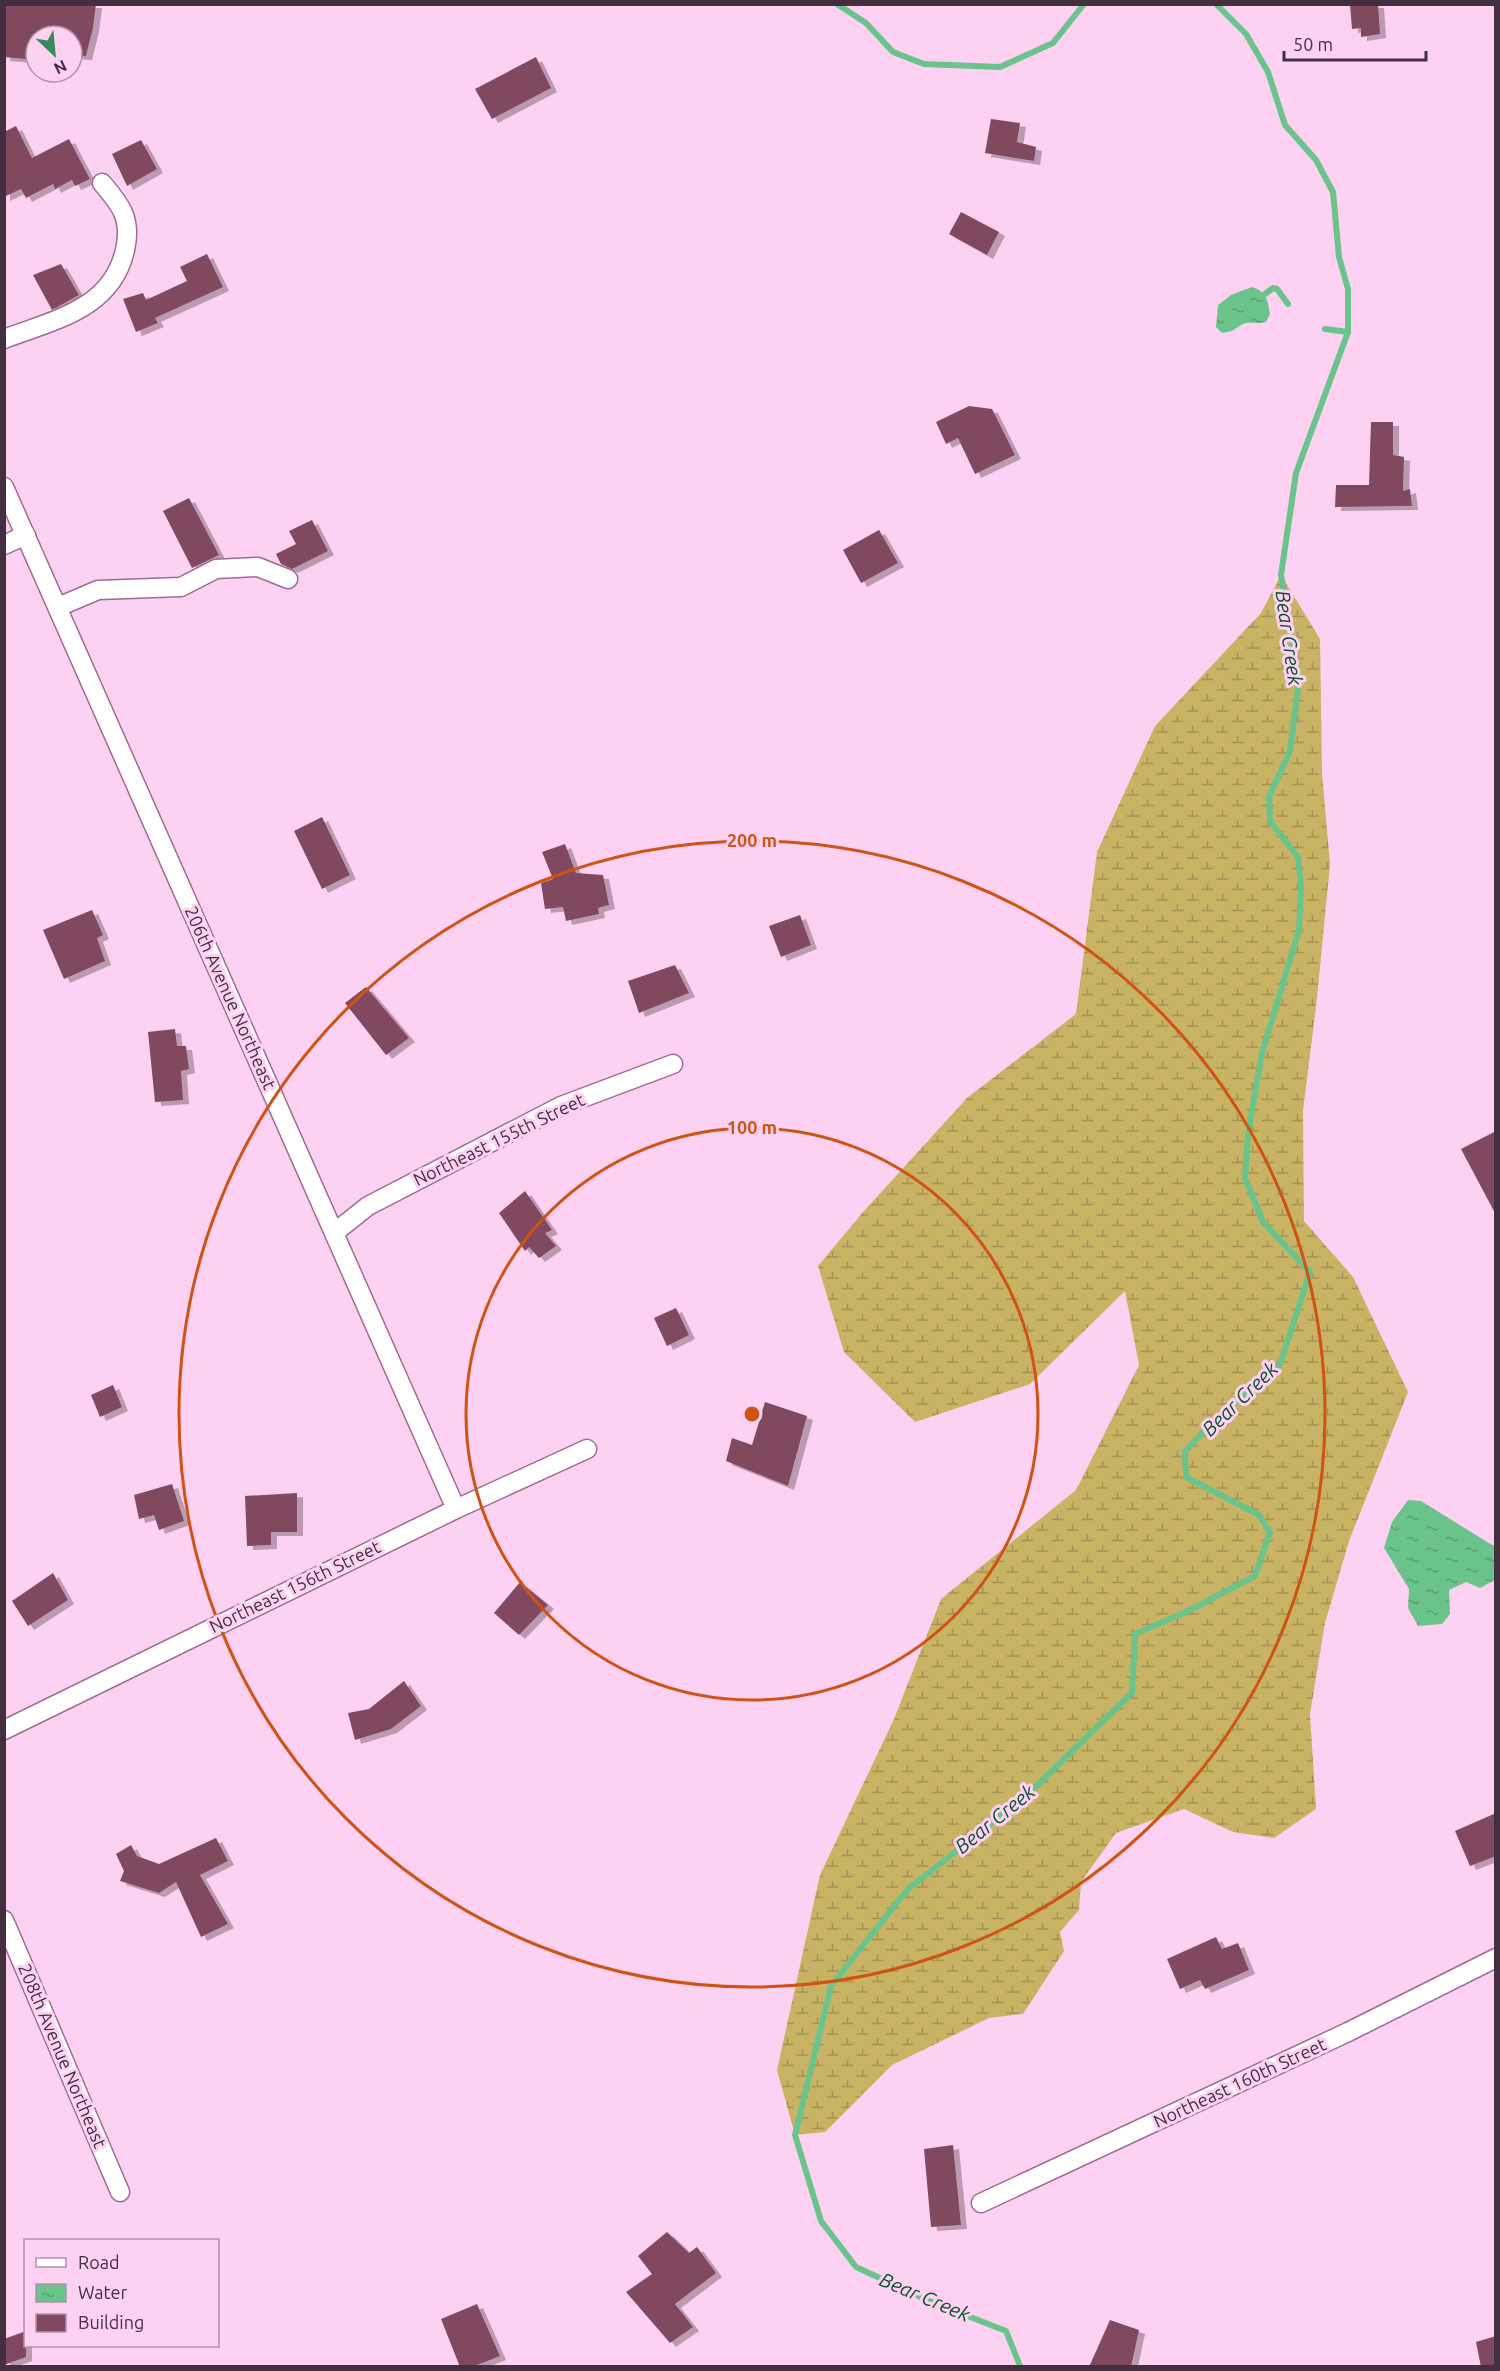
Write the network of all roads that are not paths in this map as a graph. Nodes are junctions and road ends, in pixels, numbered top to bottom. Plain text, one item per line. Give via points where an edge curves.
1 (102, 183) dead end
2 (4, 339) edge
3 (4, 487) edge
4 (26, 535) junction
5 (4, 545) edge
6 (288, 579) dead end
7 (58, 607) junction
8 (673, 1064) dead end
9 (334, 1233) junction
10 (587, 1449) dead end
11 (456, 1509) junction
12 (4, 1730) edge
13 (4, 1920) edge
14 (1496, 1958) edge
15 (120, 2192) dead end
16 (981, 2203) dead end

1 - 2 street via 120,204 127,230 123,260 111,285 75,311
3 - 4 street, 206th Avenue Northeast
4 - 5 street
4 - 7 street, 206th Avenue Northeast
6 - 7 street via 258,567 216,569 181,586 98,590
7 - 9 street, 206th Avenue Northeast
8 - 9 street, Northeast 155th Street via 561,1106 368,1206
9 - 11 street, 206th Avenue Northeast
10 - 11 street, Northeast 156th Street
11 - 12 street, Northeast 156th Street
13 - 15 street, 208th Avenue Northeast
14 - 16 street, Northeast 160th Street via 1348,2032

